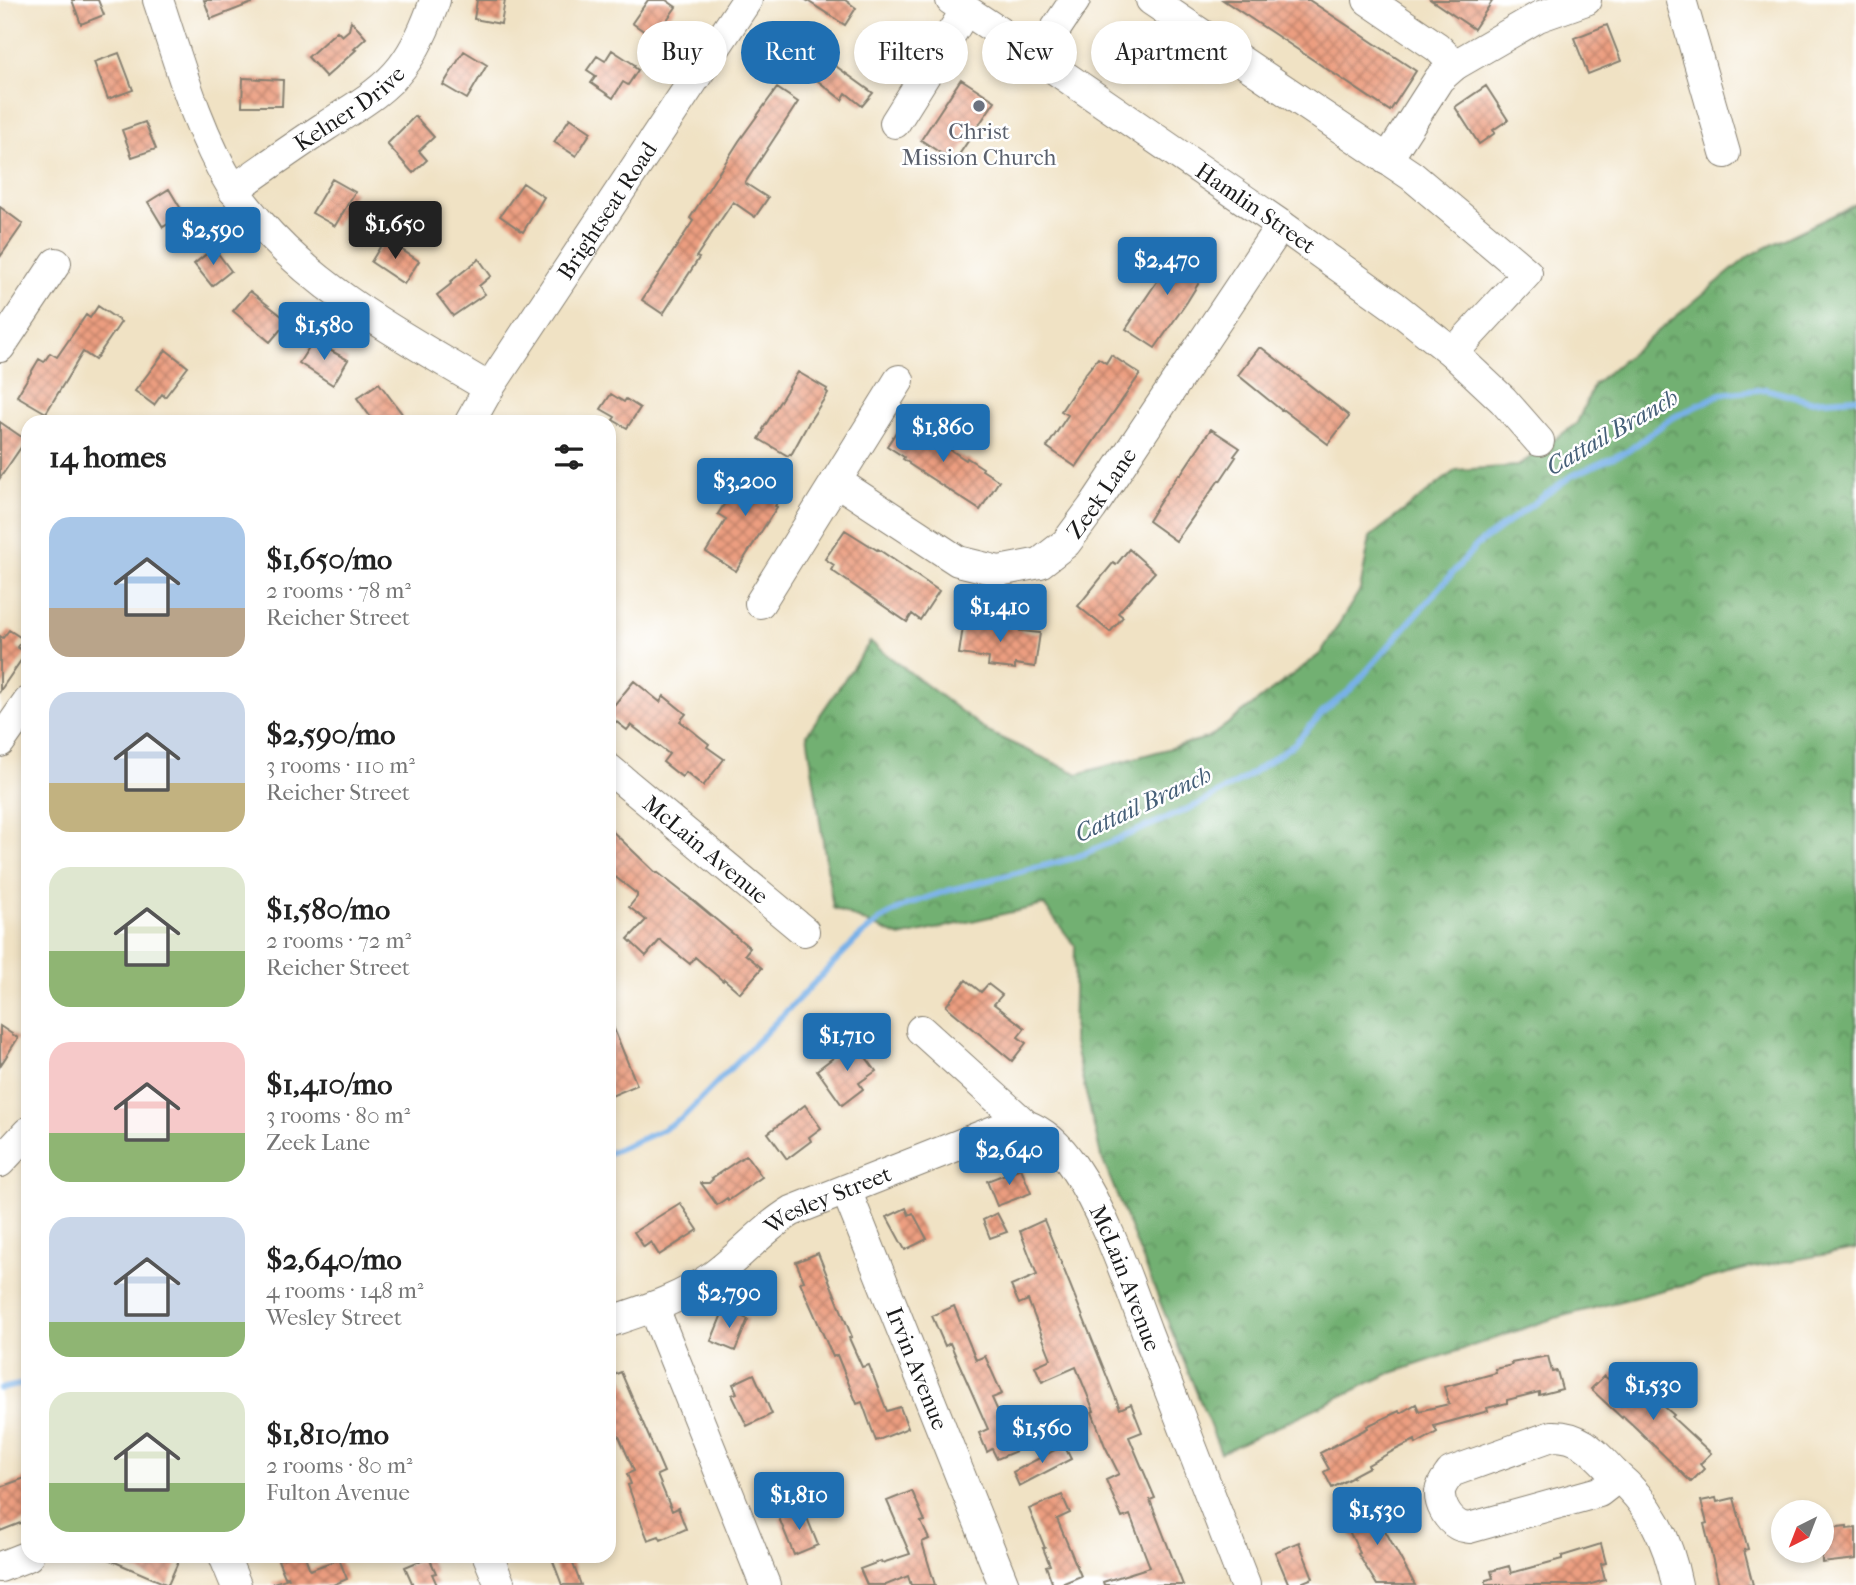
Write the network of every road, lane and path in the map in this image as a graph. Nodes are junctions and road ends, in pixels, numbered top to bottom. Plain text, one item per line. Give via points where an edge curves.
1 (158, 0) edge
2 (435, 0) edge
3 (747, 0) edge
4 (1075, 0) edge
5 (1151, 0) edge
6 (1368, 0) edge
7 (1586, 0) edge
8 (1681, 0) edge
9 (958, 5) edge
10 (982, 21) edge
11 (1061, 21) edge
12 (1455, 65) junction
13 (1076, 84) edge
14 (895, 123) dead end
15 (1725, 153) dead end
16 (1387, 160) junction
17 (233, 190) junction
18 (1281, 225) junction
19 (56, 263) dead end
20 (0, 347) edge
21 (1453, 353) junction
22 (900, 380) dead end
23 (489, 388) junction
24 (474, 415) edge
25 (1539, 441) dead end
26 (836, 481) junction
27 (760, 603) dead end
28 (21, 714) edge
29 (9, 735) edge
30 (616, 775) edge
31 (804, 931) dead end
32 (921, 1030) dead end
33 (1026, 1125) junction
34 (21, 1140) edge
35 (0, 1162) edge
36 (846, 1190) junction
37 (653, 1308) junction
38 (616, 1320) edge
39 (1614, 1473) junction
40 (21, 1559) edge
41 (227, 1563) edge
42 (491, 1563) edge
43 (0, 1567) edge
44 (236, 1585) edge
45 (500, 1585) edge
46 (765, 1585) edge
47 (1004, 1585) edge
48 (1245, 1585) edge
49 (1677, 1585) edge

1 - 17 street via 201,125
2 - 17 street, Kelner Drive via 416,45 387,83
3 - 23 street, Brightseat Road
4 - 11 street
5 - 16 street
6 - 12 street via 1437,47
7 - 12 street via 1538,17
8 - 15 street
9 - 10 street, Hamlin Street
9 - 14 street
12 - 16 street via 1440,79
13 - 18 street, Hamlin Street
16 - 21 street via 1527,273
17 - 23 street via 307,270
18 - 21 street, Hamlin Street
18 - 26 street, Zeek Lane via 1092,508 1066,543 1040,563 999,571 957,561
19 - 20 street
21 - 25 street, Hamlin Street
22 - 26 street
23 - 24 street, Brightseat Road
26 - 27 street
28 - 29 street
30 - 31 street, McLain Avenue
32 - 33 street, McLain Avenue
33 - 36 street, Wesley Street via 999,1129
33 - 48 street, McLain Avenue via 1040,1130 1058,1147 1094,1202
34 - 35 street
36 - 37 street, Wesley Street via 780,1219 711,1278
36 - 47 street, Irvin Avenue
37 - 38 street, Wesley Street
37 - 46 street
39 - 39 street via 1599,1492 1469,1528 1449,1517 1440,1494 1451,1472 1552,1436 1574,1438
39 - 49 street via 1638,1495 1658,1526
40 - 43 street
41 - 44 street
42 - 45 street

